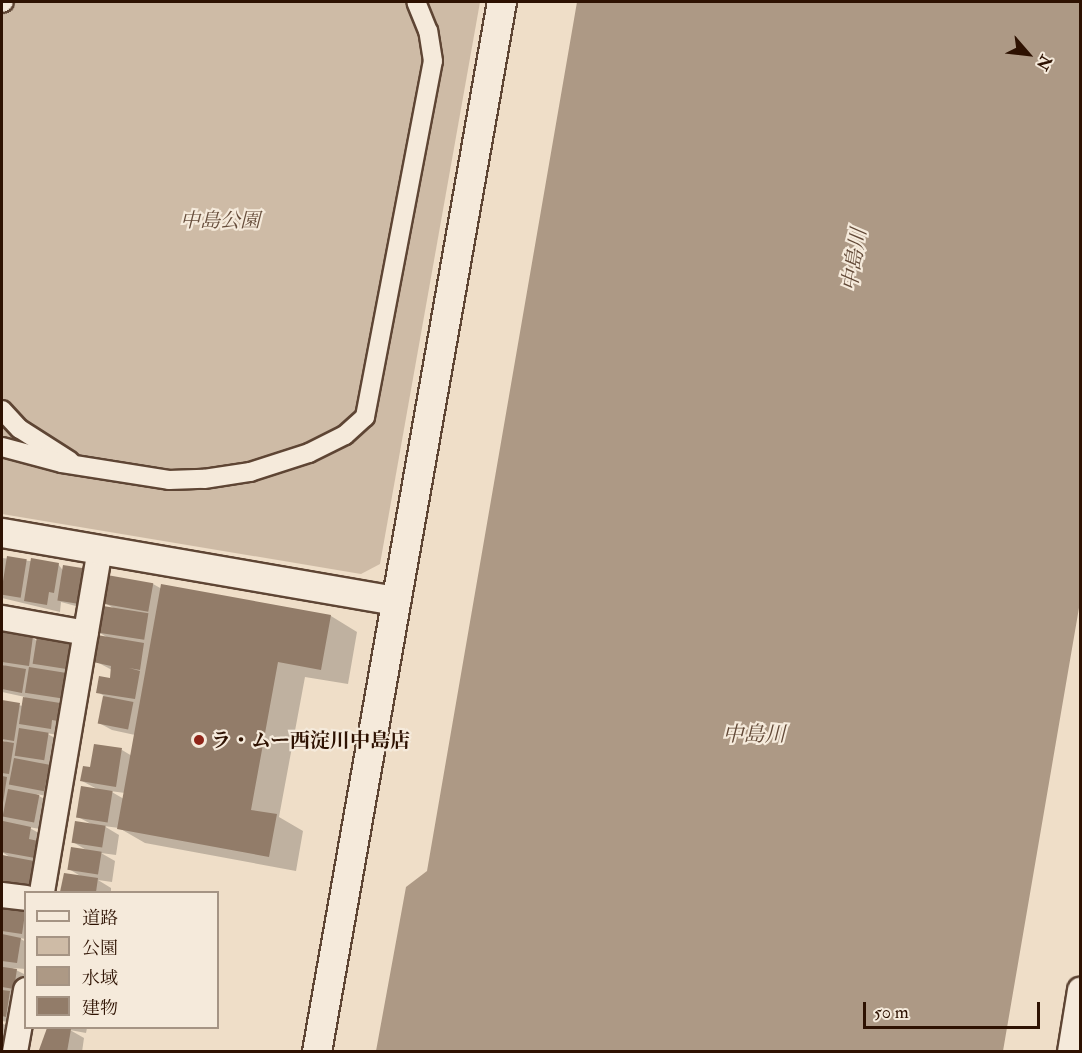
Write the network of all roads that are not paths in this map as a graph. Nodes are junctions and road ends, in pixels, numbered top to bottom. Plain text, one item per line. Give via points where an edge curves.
1 (416, 2) edge
2 (502, 2) edge
3 (2, 410) edge
4 (2, 447) edge
5 (77, 465) junction
6 (2, 533) edge
7 (100, 550) junction
8 (396, 601) junction
9 (2, 618) edge
10 (86, 633) junction
11 (42, 891) edge
12 (2, 895) edge
13 (24, 898) edge
14 (1080, 990) edge
15 (24, 1001) edge
16 (15, 1052) edge
17 (316, 1052) edge
18 (1070, 1052) edge

1 - 5 street via 428,31 433,61 365,417 345,435 309,453 250,472 169,480
2 - 8 street
3 - 5 street via 20,429
4 - 5 street
6 - 7 street
7 - 8 street
7 - 10 street
8 - 17 street
9 - 10 street
10 - 11 street
12 - 13 street
14 - 18 street
15 - 16 street

